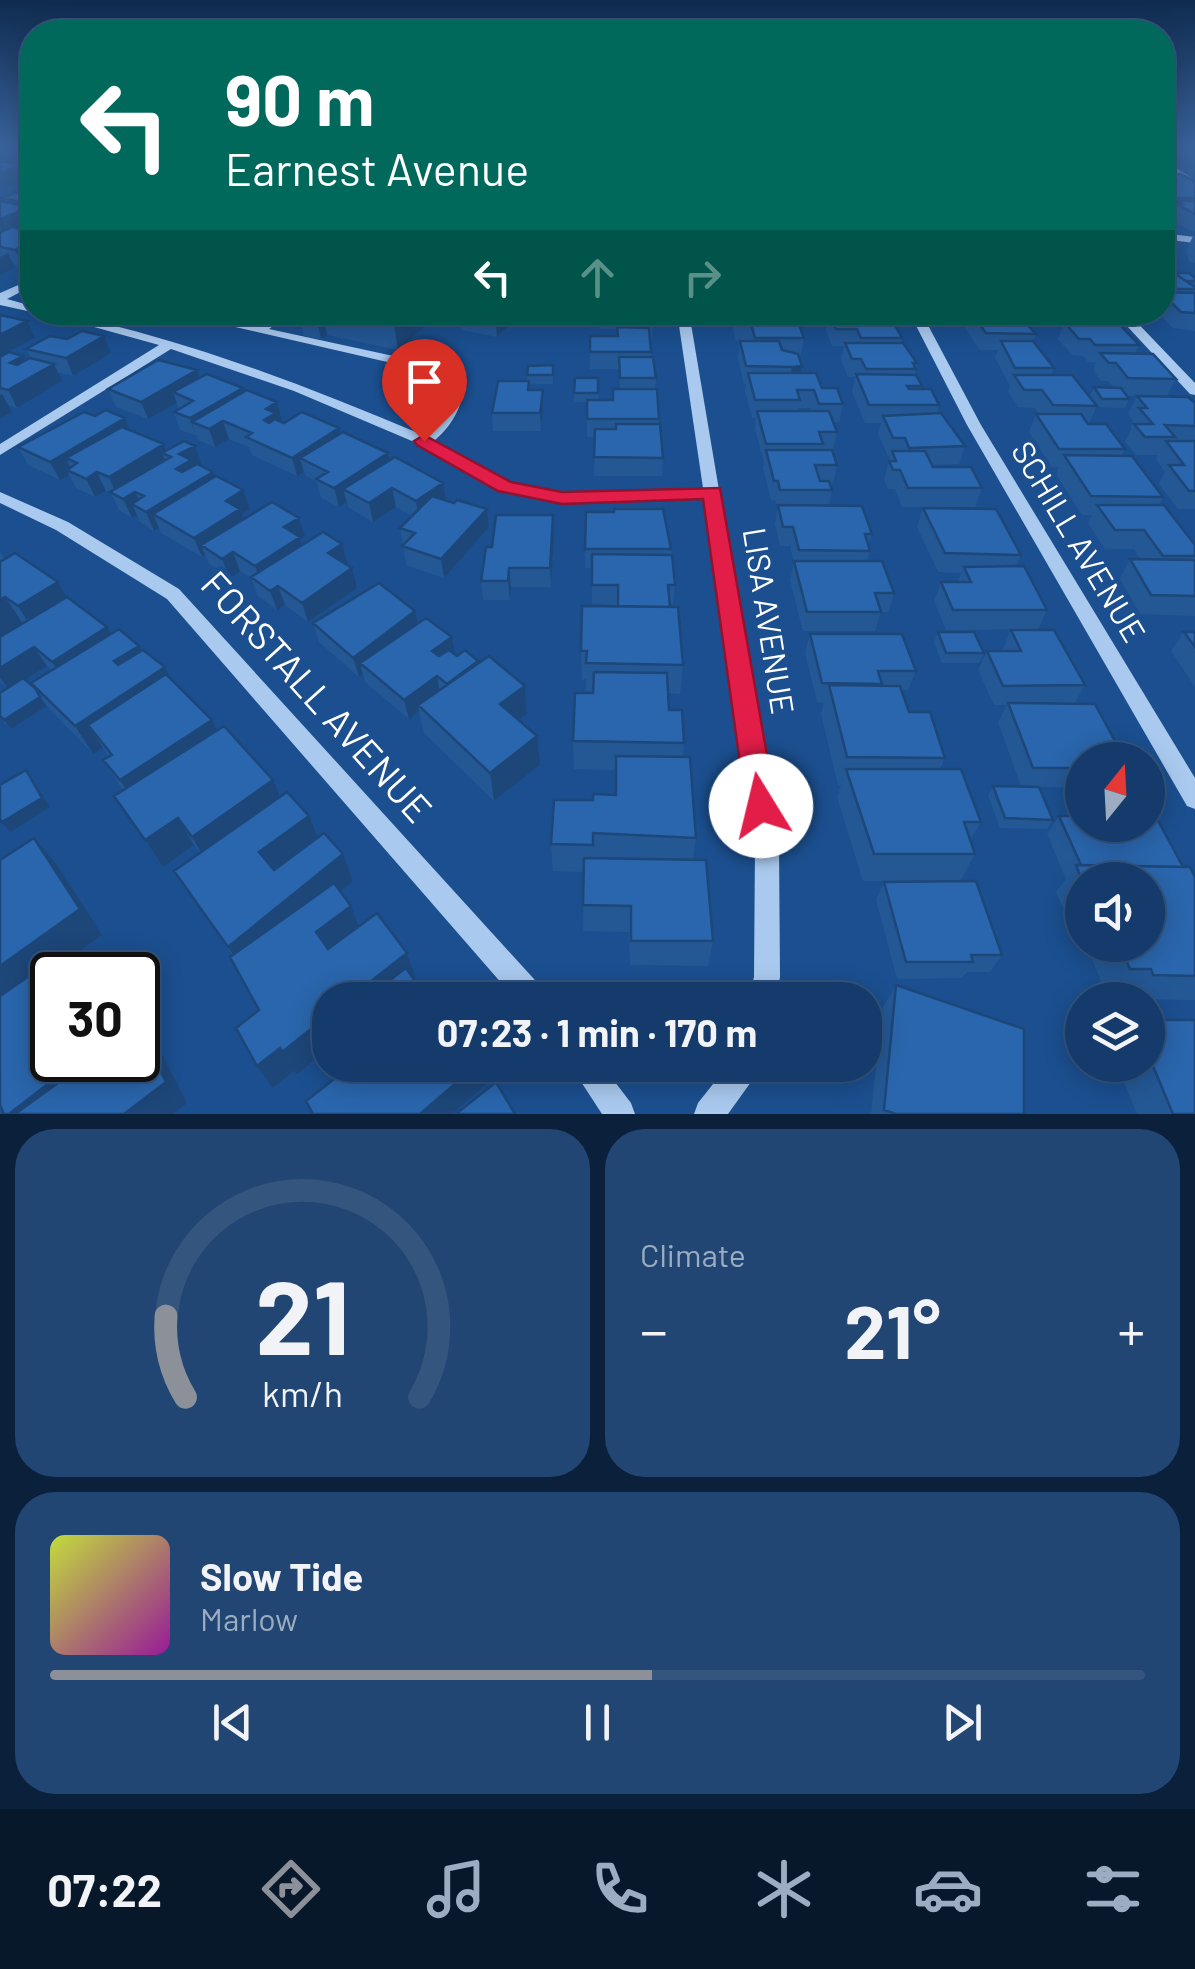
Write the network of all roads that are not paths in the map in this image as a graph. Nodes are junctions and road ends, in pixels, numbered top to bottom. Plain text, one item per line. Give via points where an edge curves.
1 (96, 325) edge
2 (113, 325) edge
3 (232, 325) edge
4 (267, 325) edge
5 (685, 325) edge
6 (923, 325) edge
7 (1132, 325) edge
8 (108, 328) junction
9 (258, 331) junction
10 (170, 344) junction
11 (1195, 391) edge
12 (424, 441) junction
13 (0, 450) edge
14 (712, 493) junction
15 (0, 496) edge
16 (1195, 799) edge
17 (518, 982) edge
18 (766, 982) edge
19 (596, 1082) edge
20 (733, 1082) edge
21 (620, 1114) edge
22 (709, 1114) edge

1 - 8 street
2 - 8 street
3 - 9 street
4 - 9 street
5 - 14 street, LISA AVENUE
6 - 16 street, SCHILL AVENUE via 974,425
7 - 11 street
8 - 10 street
9 - 12 street via 453,373 456,402 446,424
10 - 12 street via 300,388
10 - 13 street
12 - 14 street via 505,487 562,498
14 - 18 street, LISA AVENUE via 767,846
15 - 17 street, FORSTALL AVENUE via 173,594
19 - 21 street
20 - 22 street

